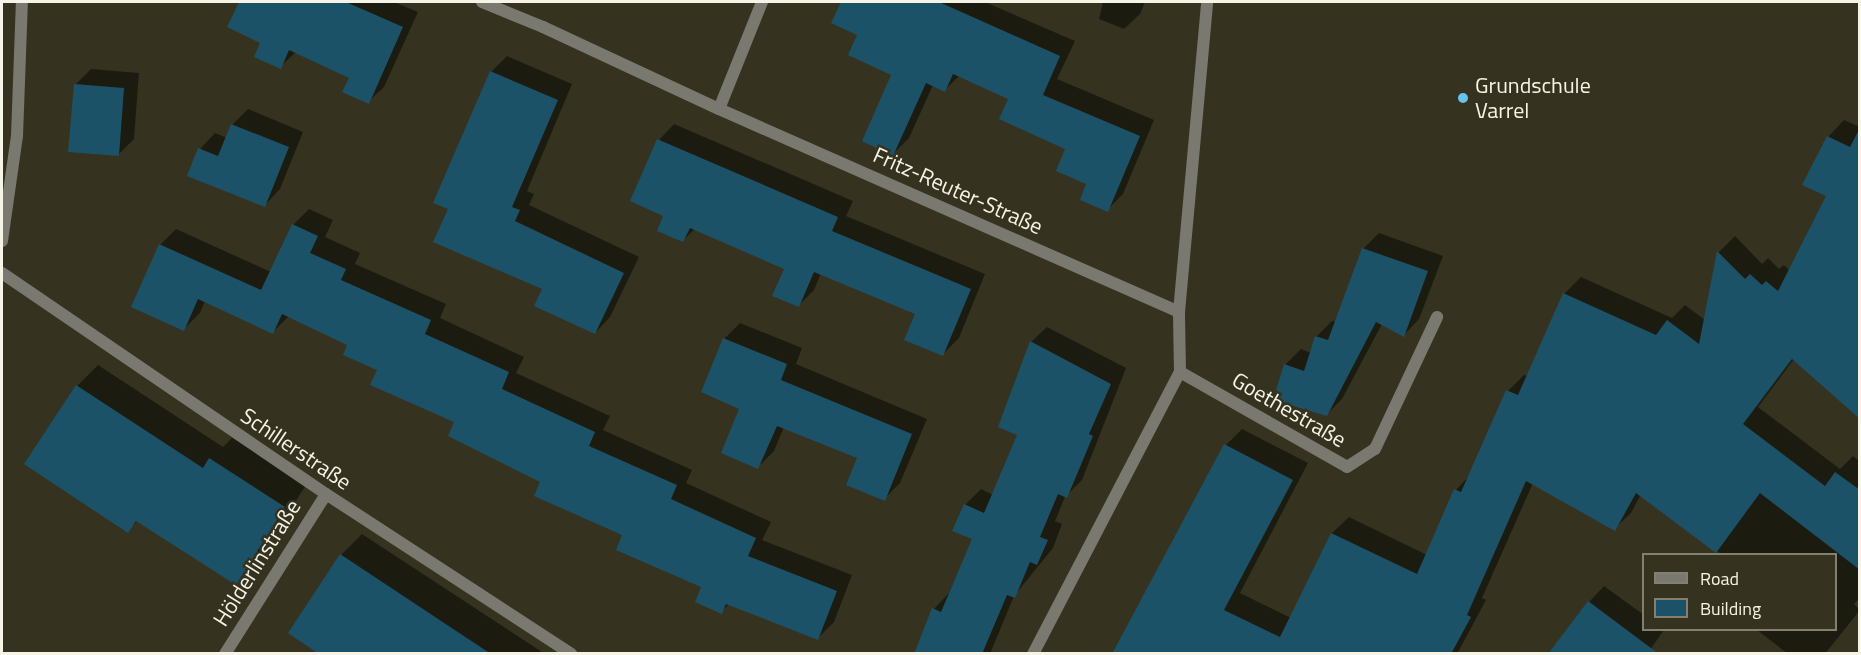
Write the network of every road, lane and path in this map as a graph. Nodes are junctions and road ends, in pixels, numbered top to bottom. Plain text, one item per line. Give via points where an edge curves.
1 (22, 2) edge
2 (482, 2) edge
3 (762, 2) edge
4 (1207, 2) edge
5 (719, 109) junction
6 (2, 241) edge
7 (2, 273) edge
8 (1179, 312) junction
9 (1437, 317) dead end
10 (1180, 372) junction
11 (326, 494) junction
12 (225, 654) edge
13 (572, 654) edge
14 (1033, 654) edge

1 - 6 street via 17,136
2 - 5 street, Fritz-Reuter-Straße
3 - 5 street
4 - 8 street
5 - 8 street, Fritz-Reuter-Straße
7 - 11 street, Schillerstraße
8 - 10 street
9 - 10 street, Goethestraße via 1375,449 1347,467
10 - 14 street
11 - 12 street, Hölderlinstraße
11 - 13 street, Schillerstraße

